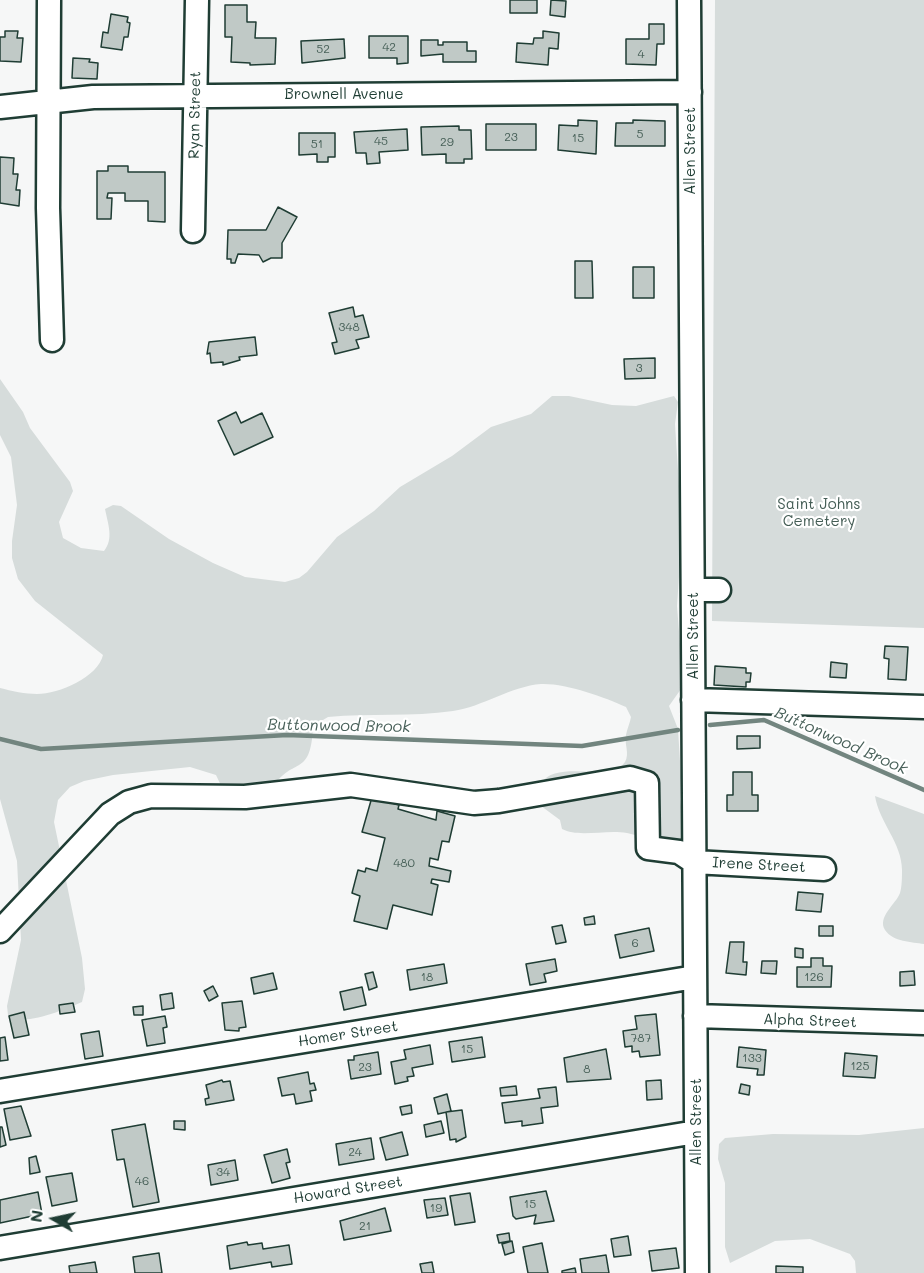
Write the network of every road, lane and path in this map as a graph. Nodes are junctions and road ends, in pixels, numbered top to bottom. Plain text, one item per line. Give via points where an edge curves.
1 (49, 0) edge
2 (197, 0) edge
3 (689, 0) edge
4 (690, 92) junction
5 (195, 96) junction
6 (48, 102) junction
7 (0, 107) edge
8 (193, 231) dead end
9 (52, 340) dead end
10 (693, 590) junction
11 (718, 590) dead end
12 (693, 699) junction
13 (924, 707) edge
14 (694, 862) junction
15 (824, 869) dead end
16 (0, 931) edge
17 (695, 977) junction
18 (695, 1016) junction
19 (924, 1023) edge
20 (0, 1091) edge
21 (696, 1132) junction
22 (0, 1248) edge
23 (697, 1273) edge

1 - 6 street
2 - 5 street, Ryan Street
3 - 4 street, Allen Street
4 - 5 street, Brownell Avenue
4 - 10 street, Allen Street
5 - 6 street, Brownell Avenue via 93,97
5 - 8 street, Ryan Street
6 - 7 street, Brownell Avenue
6 - 9 street
10 - 11 street
10 - 12 street, Allen Street
12 - 13 street
12 - 14 street, Allen Street
14 - 15 street, Irene Street
14 - 16 street via 679,852 648,848 647,783 630,778 474,803 351,785 244,797 151,796 129,802 110,814
14 - 17 street, Allen Street
17 - 18 street, Allen Street
17 - 20 street, Homer Street
18 - 19 street, Alpha Street
18 - 21 street, Allen Street
21 - 22 street, Howard Street
21 - 23 street, Allen Street

